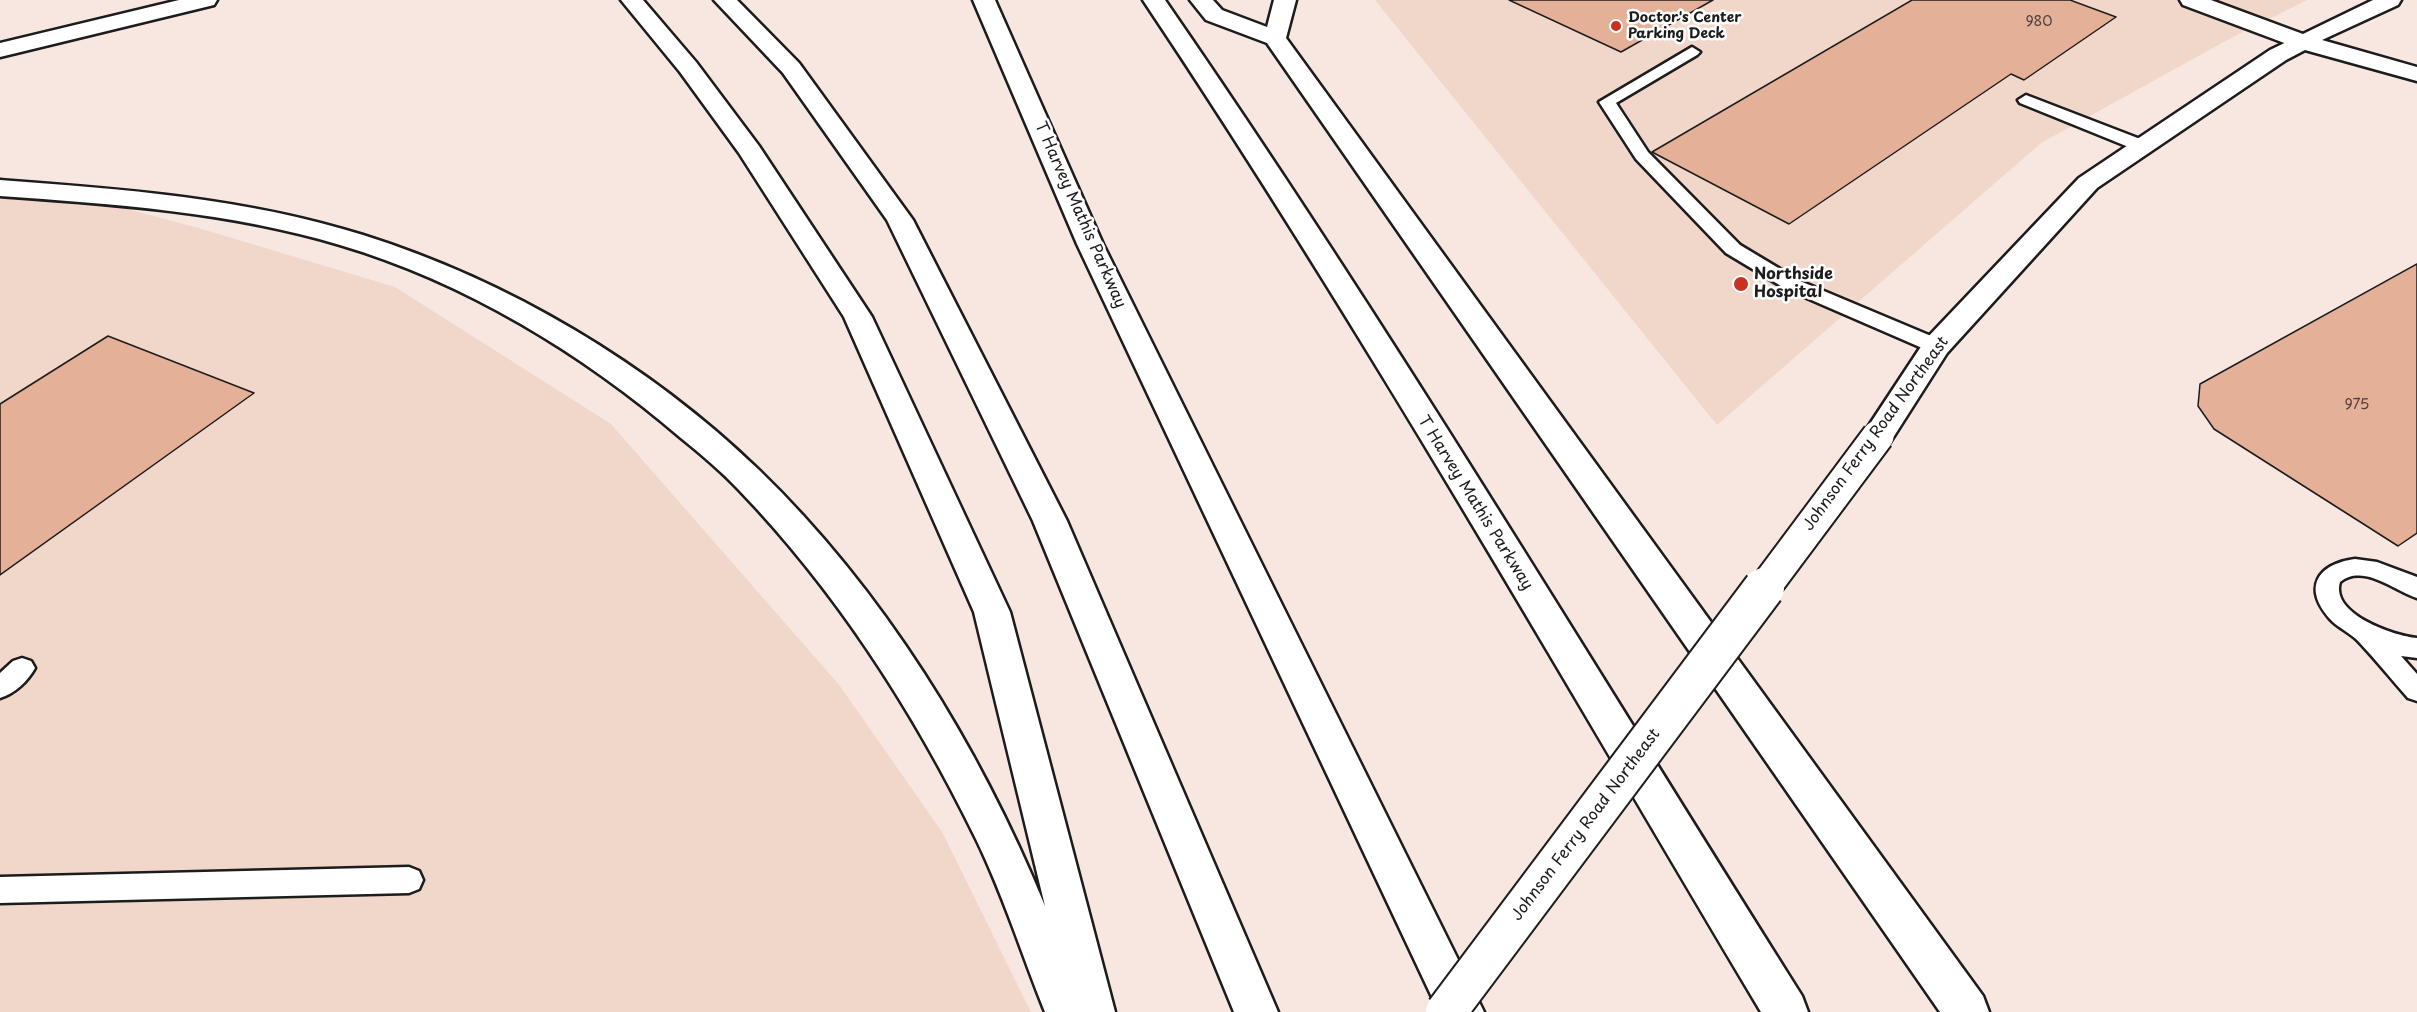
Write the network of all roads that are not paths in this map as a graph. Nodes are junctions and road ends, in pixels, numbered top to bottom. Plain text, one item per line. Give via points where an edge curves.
1 (206, 0) edge
2 (725, 0) edge
3 (984, 0) edge
4 (1154, 0) edge
5 (1201, 0) edge
6 (1285, 0) edge
7 (2191, 0) edge
8 (2390, 0) edge
9 (634, 2) edge
10 (1275, 38) junction
11 (2303, 42) junction
12 (0, 50) edge
13 (1692, 52) dead end
14 (2417, 74) edge
15 (2026, 100) dead end
16 (2142, 146) junction
17 (0, 188) edge
18 (1936, 346) junction
19 (2417, 589) edge
20 (2365, 633) junction
21 (2417, 648) edge
22 (22, 668) dead end
23 (0, 688) edge
24 (2417, 691) edge
25 (409, 880) dead end
26 (0, 890) edge
27 (1067, 1012) edge
28 (1093, 1012) edge
29 (1256, 1012) edge
30 (1446, 1012) edge
31 (1462, 1012) edge
32 (1786, 1012) edge
33 (1967, 1012) edge

1 - 12 main road
2 - 29 main road via 791,68 900,220 1050,521
3 - 31 main road, T Harvey Mathis Parkway via 1090,244
4 - 32 main road, T Harvey Mathis Parkway via 1393,369
5 - 10 main road via 1214,15
6 - 10 main road
7 - 11 main road
8 - 11 main road, Johnson Ferry Road Northeast
9 - 28 main road via 750,151 858,317 878,361 992,612
10 - 33 main road
11 - 14 main road
11 - 16 main road, Johnson Ferry Road Northeast
13 - 18 lane via 1607,102 1642,154 1733,249 1793,285
15 - 16 lane
16 - 18 main road, Johnson Ferry Road Northeast via 2088,183
17 - 27 main road via 221,209 352,240 424,266 498,300 617,372 686,424 752,482 803,539 872,625 928,711 994,833
18 - 30 main road, Johnson Ferry Road Northeast, bridge via 1878,436
19 - 20 lane via 2384,572 2362,568 2343,569 2331,576 2327,588 2332,603 2344,618
20 - 21 lane via 2388,643
20 - 24 lane
22 - 23 lane
25 - 26 lane

